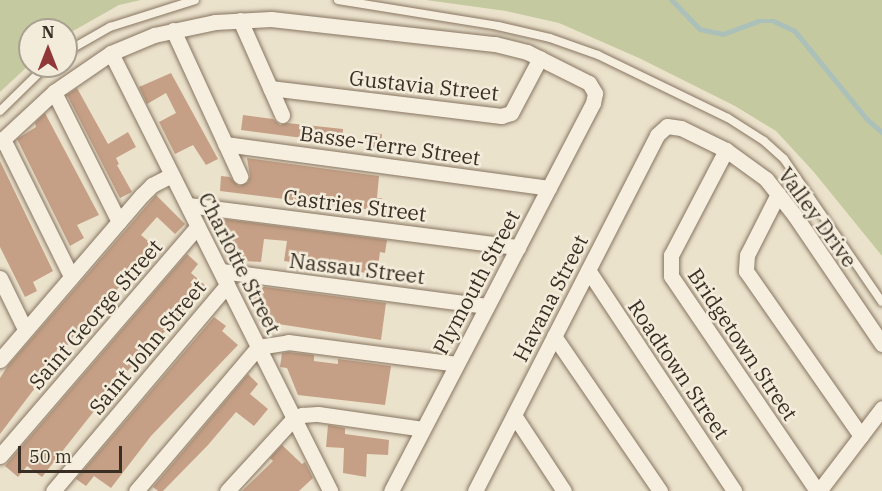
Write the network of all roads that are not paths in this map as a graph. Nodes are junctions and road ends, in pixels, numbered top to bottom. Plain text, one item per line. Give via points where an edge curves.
1 (195, 0) edge
2 (338, 0) edge
3 (240, 20) junction
4 (173, 30) junction
5 (78, 45) edge
6 (111, 53) junction
7 (540, 58) junction
8 (34, 78) edge
9 (270, 88) junction
10 (54, 92) junction
11 (0, 111) edge
12 (282, 114) dead end
13 (667, 126) joint
14 (2, 141) edge
15 (225, 144) junction
16 (726, 150) junction
17 (172, 175) junction
18 (240, 176) dead end
19 (549, 188) junction
20 (778, 194) junction
21 (188, 205) junction
22 (119, 222) junction
23 (198, 226) junction
24 (518, 247) junction
25 (588, 270) junction
26 (71, 276) junction
27 (0, 278) edge
28 (224, 278) junction
29 (882, 302) edge
30 (487, 306) junction
31 (25, 329) junction
32 (555, 336) junction
33 (882, 344) edge
34 (258, 347) junction
35 (0, 360) edge
36 (457, 364) junction
37 (882, 408) edge
38 (514, 415) junction
39 (294, 418) junction
40 (423, 429) junction
41 (861, 436) junction
42 (0, 456) edge
43 (53, 491) edge
44 (136, 491) edge
45 (227, 491) edge
46 (330, 491) edge
47 (391, 491) edge
48 (475, 491) edge
49 (564, 491) edge
50 (660, 491) edge
51 (735, 491) edge
52 (818, 491) edge

1 - 5 lane via 110,27
2 - 29 lane via 550,38 598,55 728,118 784,159
3 - 4 street
3 - 7 street via 325,24 495,44
3 - 9 street
4 - 6 street
4 - 15 street
6 - 10 street
6 - 17 street, Charlotte Street
7 - 9 street, Gustavia Street via 511,113 501,116
7 - 19 street, Plymouth Street via 589,83 595,93
8 - 11 lane
9 - 12 street
10 - 14 street
10 - 22 street
13 - 16 street, Valley Drive via 681,128
13 - 25 street, Havana Street via 657,135
14 - 26 street
15 - 18 street
15 - 19 street, Basse-Terre Street
16 - 20 street, Valley Drive via 754,168
16 - 52 street, Bridgetown Street via 671,255 669,270 674,283
17 - 21 street, Charlotte Street
17 - 22 street via 152,185
19 - 24 street, Plymouth Street
20 - 33 street, Valley Drive
20 - 41 street via 747,255 746,271
21 - 23 street, Charlotte Street
21 - 24 street, Castries Street
22 - 26 street
23 - 28 street, Charlotte Street
23 - 42 street, Saint George Street
24 - 30 street, Plymouth Street
25 - 32 street, Havana Street
25 - 51 street, Roadtown Street
26 - 31 street
27 - 31 street
28 - 30 street, Nassau Street
28 - 34 street, Charlotte Street
28 - 43 street, Saint John Street
30 - 36 street, Plymouth Street
31 - 35 street
32 - 38 street, Havana Street
32 - 50 street
34 - 36 street via 288,342
34 - 39 street, Charlotte Street
34 - 44 street
36 - 40 street, Plymouth Street
37 - 41 street
38 - 48 street, Havana Street
38 - 49 street
39 - 40 street via 318,414
39 - 45 street
39 - 46 street, Charlotte Street
40 - 47 street, Plymouth Street
41 - 52 street

